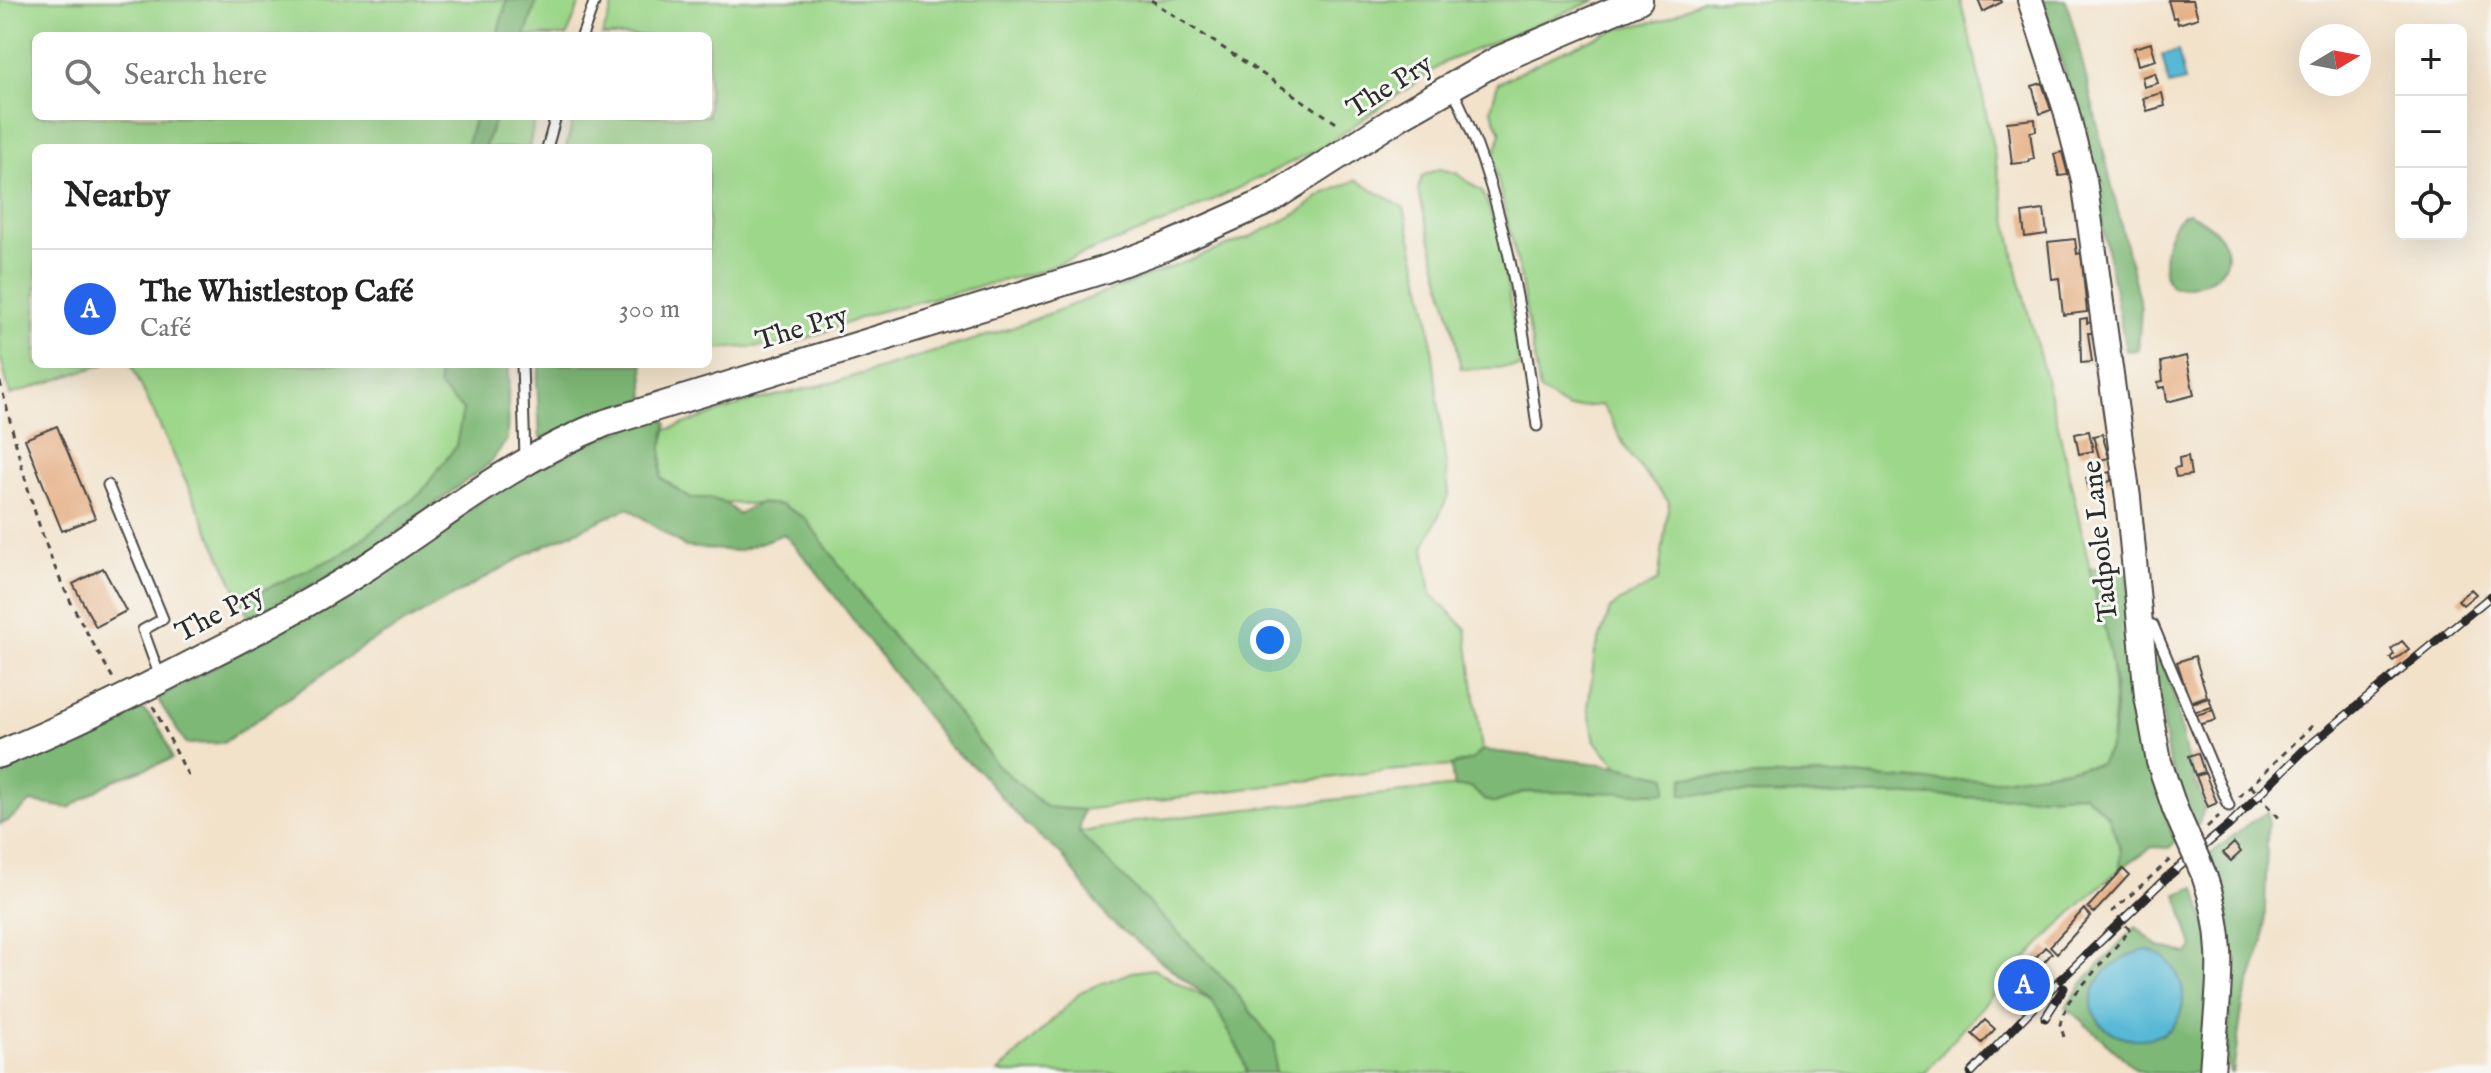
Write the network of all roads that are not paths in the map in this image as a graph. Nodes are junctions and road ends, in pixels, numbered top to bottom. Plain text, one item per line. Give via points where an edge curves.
1 (595, 0) edge
2 (1639, 0) edge
3 (2030, 0) edge
4 (583, 32) edge
5 (1451, 87) junction
6 (555, 120) edge
7 (548, 144) edge
8 (522, 368) edge
9 (1537, 426) dead end
10 (525, 460) junction
11 (108, 485) dead end
12 (2140, 621) junction
13 (143, 689) junction
14 (0, 754) edge
15 (2229, 806) road end
16 (2212, 1073) edge

1 - 4 lane
2 - 5 main road, The Pry via 1543,39
3 - 12 street, Tadpole Lane via 2084,180
5 - 9 lane via 1486,169 1514,271
5 - 10 main road, The Pry via 1268,201 1165,247 605,423
6 - 7 lane
8 - 10 lane
10 - 13 main road, The Pry via 287,616
11 - 13 lane via 163,619 143,630
12 - 15 lane via 2153,625
12 - 16 street, Tadpole Lane, bridge via 2153,735 2164,781 2204,875 2218,924 2221,959
13 - 14 main road, The Pry

